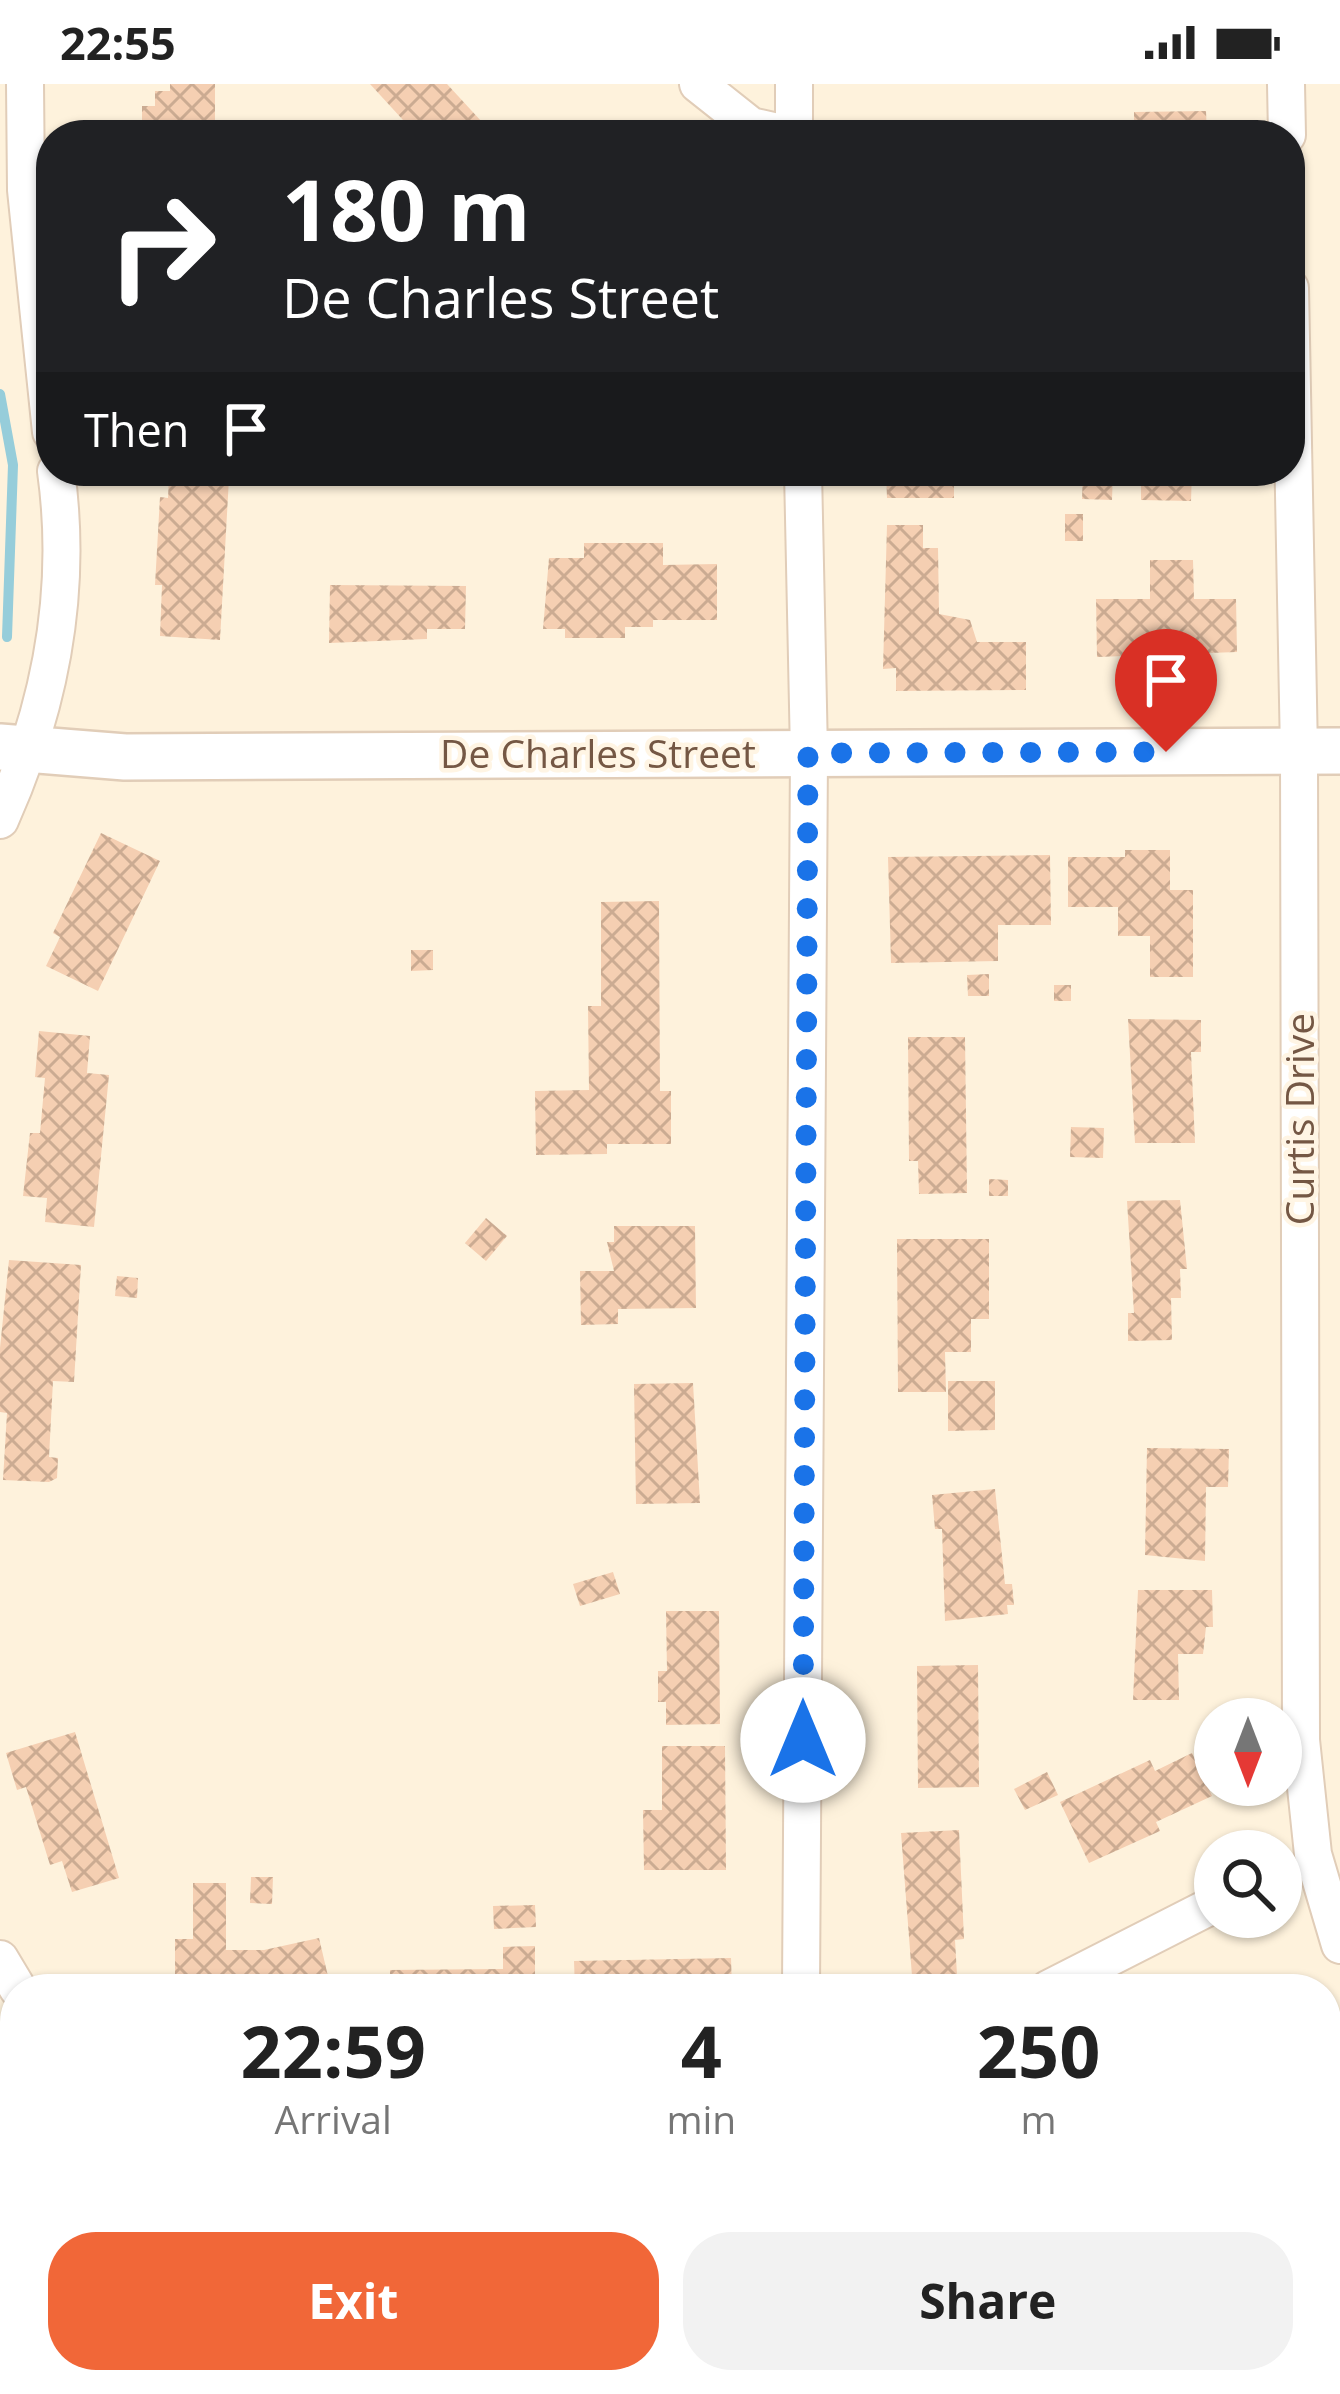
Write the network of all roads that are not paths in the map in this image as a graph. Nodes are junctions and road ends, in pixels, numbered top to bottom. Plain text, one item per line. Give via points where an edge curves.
1 (25, 84) edge
2 (698, 84) edge
3 (794, 84) edge
4 (1286, 84) edge
5 (743, 120) edge
6 (793, 120) edge
7 (1287, 120) edge
8 (36, 288) edge
9 (58, 486) edge
10 (803, 486) edge
11 (1303, 486) edge
12 (15, 750) edge
13 (1320, 752) edge
14 (808, 753) junction
15 (0, 820) edge
16 (1298, 1830) edge
17 (1302, 1872) edge
18 (1194, 1915) edge
19 (1340, 1945) edge
20 (801, 1974) edge
21 (1077, 1974) edge

1 - 8 street
2 - 5 street
3 - 6 street
4 - 7 street
9 - 12 street via 52,676
10 - 14 street
11 - 13 street, Curtis Drive
12 - 14 street, De Charles Street via 125,758
12 - 15 street
13 - 14 street, De Charles Street
13 - 16 street, Curtis Drive
14 - 20 street
17 - 19 street, Curtis Drive
18 - 21 street

